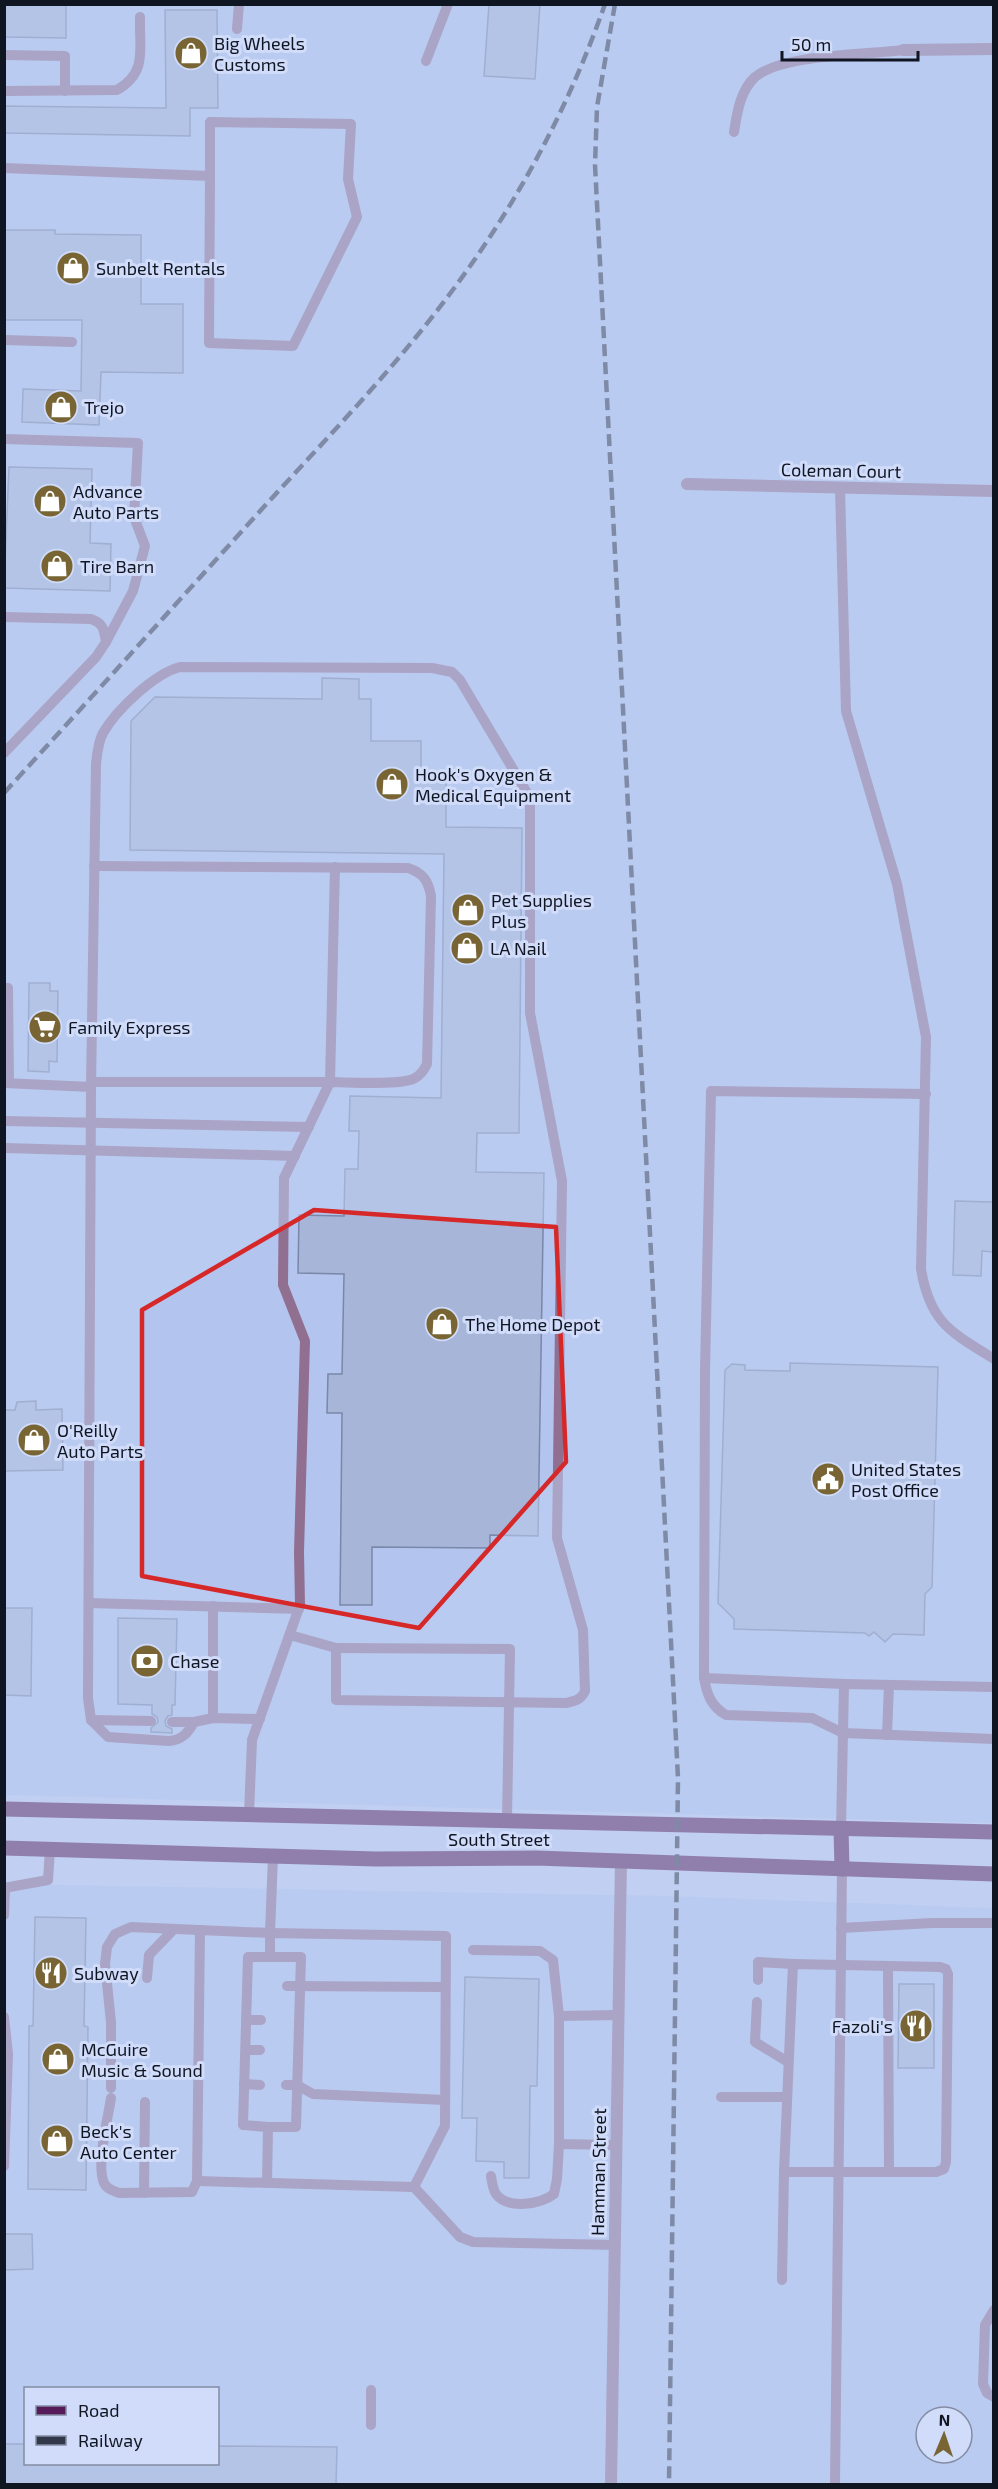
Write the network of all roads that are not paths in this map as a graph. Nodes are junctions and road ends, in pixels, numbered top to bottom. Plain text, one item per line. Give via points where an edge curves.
1 (238, 4) edge
2 (448, 4) edge
3 (140, 17) dead end
4 (237, 29) dead end
5 (993, 49) edge
6 (903, 50) joint
7 (4, 55) edge
8 (426, 61) dead end
9 (65, 90) junction
10 (4, 91) edge
11 (734, 132) dead end
12 (4, 168) edge
13 (210, 176) junction
14 (4, 339) edge
15 (72, 342) dead end
16 (4, 439) edge
17 (687, 484) dead end
18 (840, 488) junction
19 (993, 491) edge
20 (4, 617) edge
21 (106, 642) junction
22 (4, 753) edge
23 (94, 866) junction
24 (336, 867) junction
25 (6, 994) edge
26 (330, 1082) junction
27 (7, 1083) edge
28 (91, 1084) junction
29 (926, 1094) junction
30 (4, 1121) edge
31 (90, 1123) junction
32 (309, 1127) junction
33 (4, 1148) edge
34 (90, 1151) junction
35 (295, 1156) junction
36 (993, 1359) edge
37 (88, 1603) junction
38 (213, 1606) junction
39 (299, 1609) junction
40 (290, 1635) junction
41 (336, 1648) junction
42 (704, 1678) junction
43 (844, 1684) junction
44 (889, 1685) junction
45 (993, 1687) edge
46 (510, 1702) junction
47 (213, 1718) junction
48 (260, 1719) junction
49 (91, 1720) junction
50 (151, 1721) dead end
51 (172, 1722) dead end
52 (194, 1722) junction
53 (843, 1733) junction
54 (886, 1735) junction
55 (993, 1739) edge
56 (4, 1809) edge
57 (249, 1814) junction
58 (507, 1820) junction
59 (841, 1829) junction
60 (993, 1832) edge
61 (4, 1848) edge
62 (50, 1850) junction
63 (273, 1856) junction
64 (621, 1860) junction
65 (842, 1869) junction
66 (993, 1874) edge
67 (5, 1888) edge
68 (4, 1915) edge
69 (993, 1923) edge
70 (842, 1928) junction
71 (174, 1929) junction
72 (200, 1930) junction
73 (270, 1934) junction
74 (473, 1950) dead end
75 (270, 1957) junction
76 (793, 1964) junction
77 (841, 1966) junction
78 (888, 1967) junction
79 (147, 1978) dead end
80 (758, 1980) dead end
81 (300, 1985) junction
82 (248, 1986) junction
83 (260, 1986) dead end
84 (287, 1986) dead end
85 (445, 1987) junction
86 (757, 2002) dead end
87 (618, 2015) junction
88 (559, 2016) junction
89 (4, 2017) edge
90 (246, 2020) junction
91 (261, 2020) dead end
92 (287, 2020) dead end
93 (299, 2020) junction
94 (246, 2050) junction
95 (260, 2050) dead end
96 (287, 2050) dead end
97 (298, 2050) junction
98 (6, 2054) edge
99 (789, 2062) junction
100 (244, 2084) junction
101 (260, 2085) dead end
102 (285, 2085) dead end
103 (297, 2085) junction
104 (721, 2097) dead end
105 (787, 2097) junction
106 (445, 2100) junction
107 (145, 2102) dead end
108 (268, 2127) junction
109 (559, 2144) junction
110 (616, 2145) junction
111 (4, 2166) edge
112 (784, 2172) junction
113 (889, 2172) junction
114 (839, 2173) junction
115 (491, 2176) dead end
116 (197, 2181) junction
117 (267, 2183) junction
118 (414, 2187) junction
119 (144, 2193) junction
120 (615, 2245) junction
121 (782, 2280) dead end
122 (993, 2310) edge
123 (371, 2390) dead end
124 (993, 2397) edge
125 (371, 2425) dead end
126 (611, 2484) edge
127 (835, 2484) edge

1 - 4 lane
2 - 8 lane
3 - 9 lane via 139,70 130,82 117,90
5 - 6 street
6 - 11 lane via 793,61 769,68 754,78 744,93
7 - 9 lane via 65,56
9 - 10 lane
12 - 13 lane
13 - 13 lane via 208,343 293,346 357,218 348,178 351,124 210,122
14 - 15 lane
16 - 21 lane via 138,443 134,517 145,546 133,591
17 - 18 street, Coleman Court
18 - 19 street, Coleman Court
18 - 29 lane via 846,711 897,884 926,1037
20 - 21 lane via 91,619 104,628
21 - 22 lane
23 - 24 lane
23 - 28 lane
23 - 46 lane via 96,764 102,734 117,714 160,675 180,667 443,668 460,680 526,791 531,819 530,1013 562,1180 557,1538 584,1630 585,1691 576,1701
24 - 26 lane
24 - 26 lane via 408,868 425,878 431,896 427,1064 414,1079 400,1082
25 - 27 lane
26 - 28 lane
26 - 32 lane
27 - 28 lane
28 - 31 lane
29 - 36 lane via 921,1269 924,1289 942,1322
29 - 42 lane via 711,1091
30 - 31 lane
31 - 32 lane
31 - 34 lane
32 - 35 lane
33 - 34 lane
34 - 35 lane
34 - 37 lane
35 - 39 lane via 284,1178 283,1285 305,1341
37 - 38 lane
37 - 49 lane
38 - 39 lane
38 - 47 lane
39 - 40 lane
40 - 41 lane
40 - 48 lane
41 - 46 lane via 336,1700
41 - 46 lane via 510,1649
42 - 43 lane
42 - 53 lane via 707,1696 726,1715 812,1718
43 - 44 lane
43 - 53 lane
44 - 45 lane
44 - 54 lane
46 - 58 lane
47 - 48 lane
47 - 52 lane
48 - 57 lane via 252,1740
49 - 50 lane
49 - 52 lane via 108,1737 170,1741 184,1736
51 - 52 lane
53 - 54 lane
53 - 59 lane
54 - 55 lane
56 - 57 main road, South Street
57 - 58 main road, South Street
58 - 59 main road, South Street
59 - 60 main road, South Street
59 - 65 main road
61 - 62 main road, South Street
62 - 63 main road, South Street
62 - 67 lane via 48,1880
63 - 64 main road, South Street
63 - 73 lane
64 - 65 main road, South Street
64 - 87 street, Hamman Street
65 - 66 main road, South Street
65 - 70 lane
67 - 68 lane
69 - 70 lane
70 - 77 lane
71 - 72 lane
71 - 79 lane via 149,1955
71 - 119 lane via 131,1927 115,1934 107,1947 105,1964 111,2022 111,2093 102,2154 104,2183 119,2193
72 - 73 lane
72 - 116 lane
73 - 75 lane
73 - 85 lane via 446,1936
74 - 88 lane via 540,1951 553,1960
75 - 81 lane via 301,1957
75 - 82 lane via 248,1957
76 - 77 lane
76 - 80 lane via 758,1962
76 - 99 lane
77 - 78 lane
77 - 114 lane
78 - 113 lane
78 - 113 lane via 940,1967 948,1974 944,2169
81 - 84 lane
81 - 85 lane
81 - 93 lane
82 - 83 lane
82 - 90 lane
85 - 106 lane
86 - 99 lane via 755,2042
87 - 88 lane
87 - 110 street, Hamman Street
88 - 109 lane
89 - 98 lane
90 - 91 lane
90 - 94 lane
92 - 93 lane
93 - 97 lane
94 - 95 lane
94 - 100 lane
96 - 97 lane
97 - 103 lane
98 - 111 lane
99 - 105 lane
100 - 101 lane
100 - 108 lane via 243,2125
102 - 103 lane
103 - 106 lane via 313,2094
103 - 108 lane via 296,2127
104 - 105 lane
105 - 112 lane
106 - 118 lane via 445,2126
107 - 119 lane
108 - 117 lane
109 - 110 lane
109 - 115 lane via 554,2194 545,2201 530,2204 503,2200 495,2194
110 - 120 street, Hamman Street
112 - 114 lane
112 - 121 lane
113 - 114 lane
114 - 127 lane
116 - 117 lane
116 - 119 lane via 192,2193
117 - 118 lane
118 - 120 lane via 460,2236 473,2242
120 - 126 street, Hamman Street
122 - 124 lane via 985,2325 983,2384
123 - 125 lane

